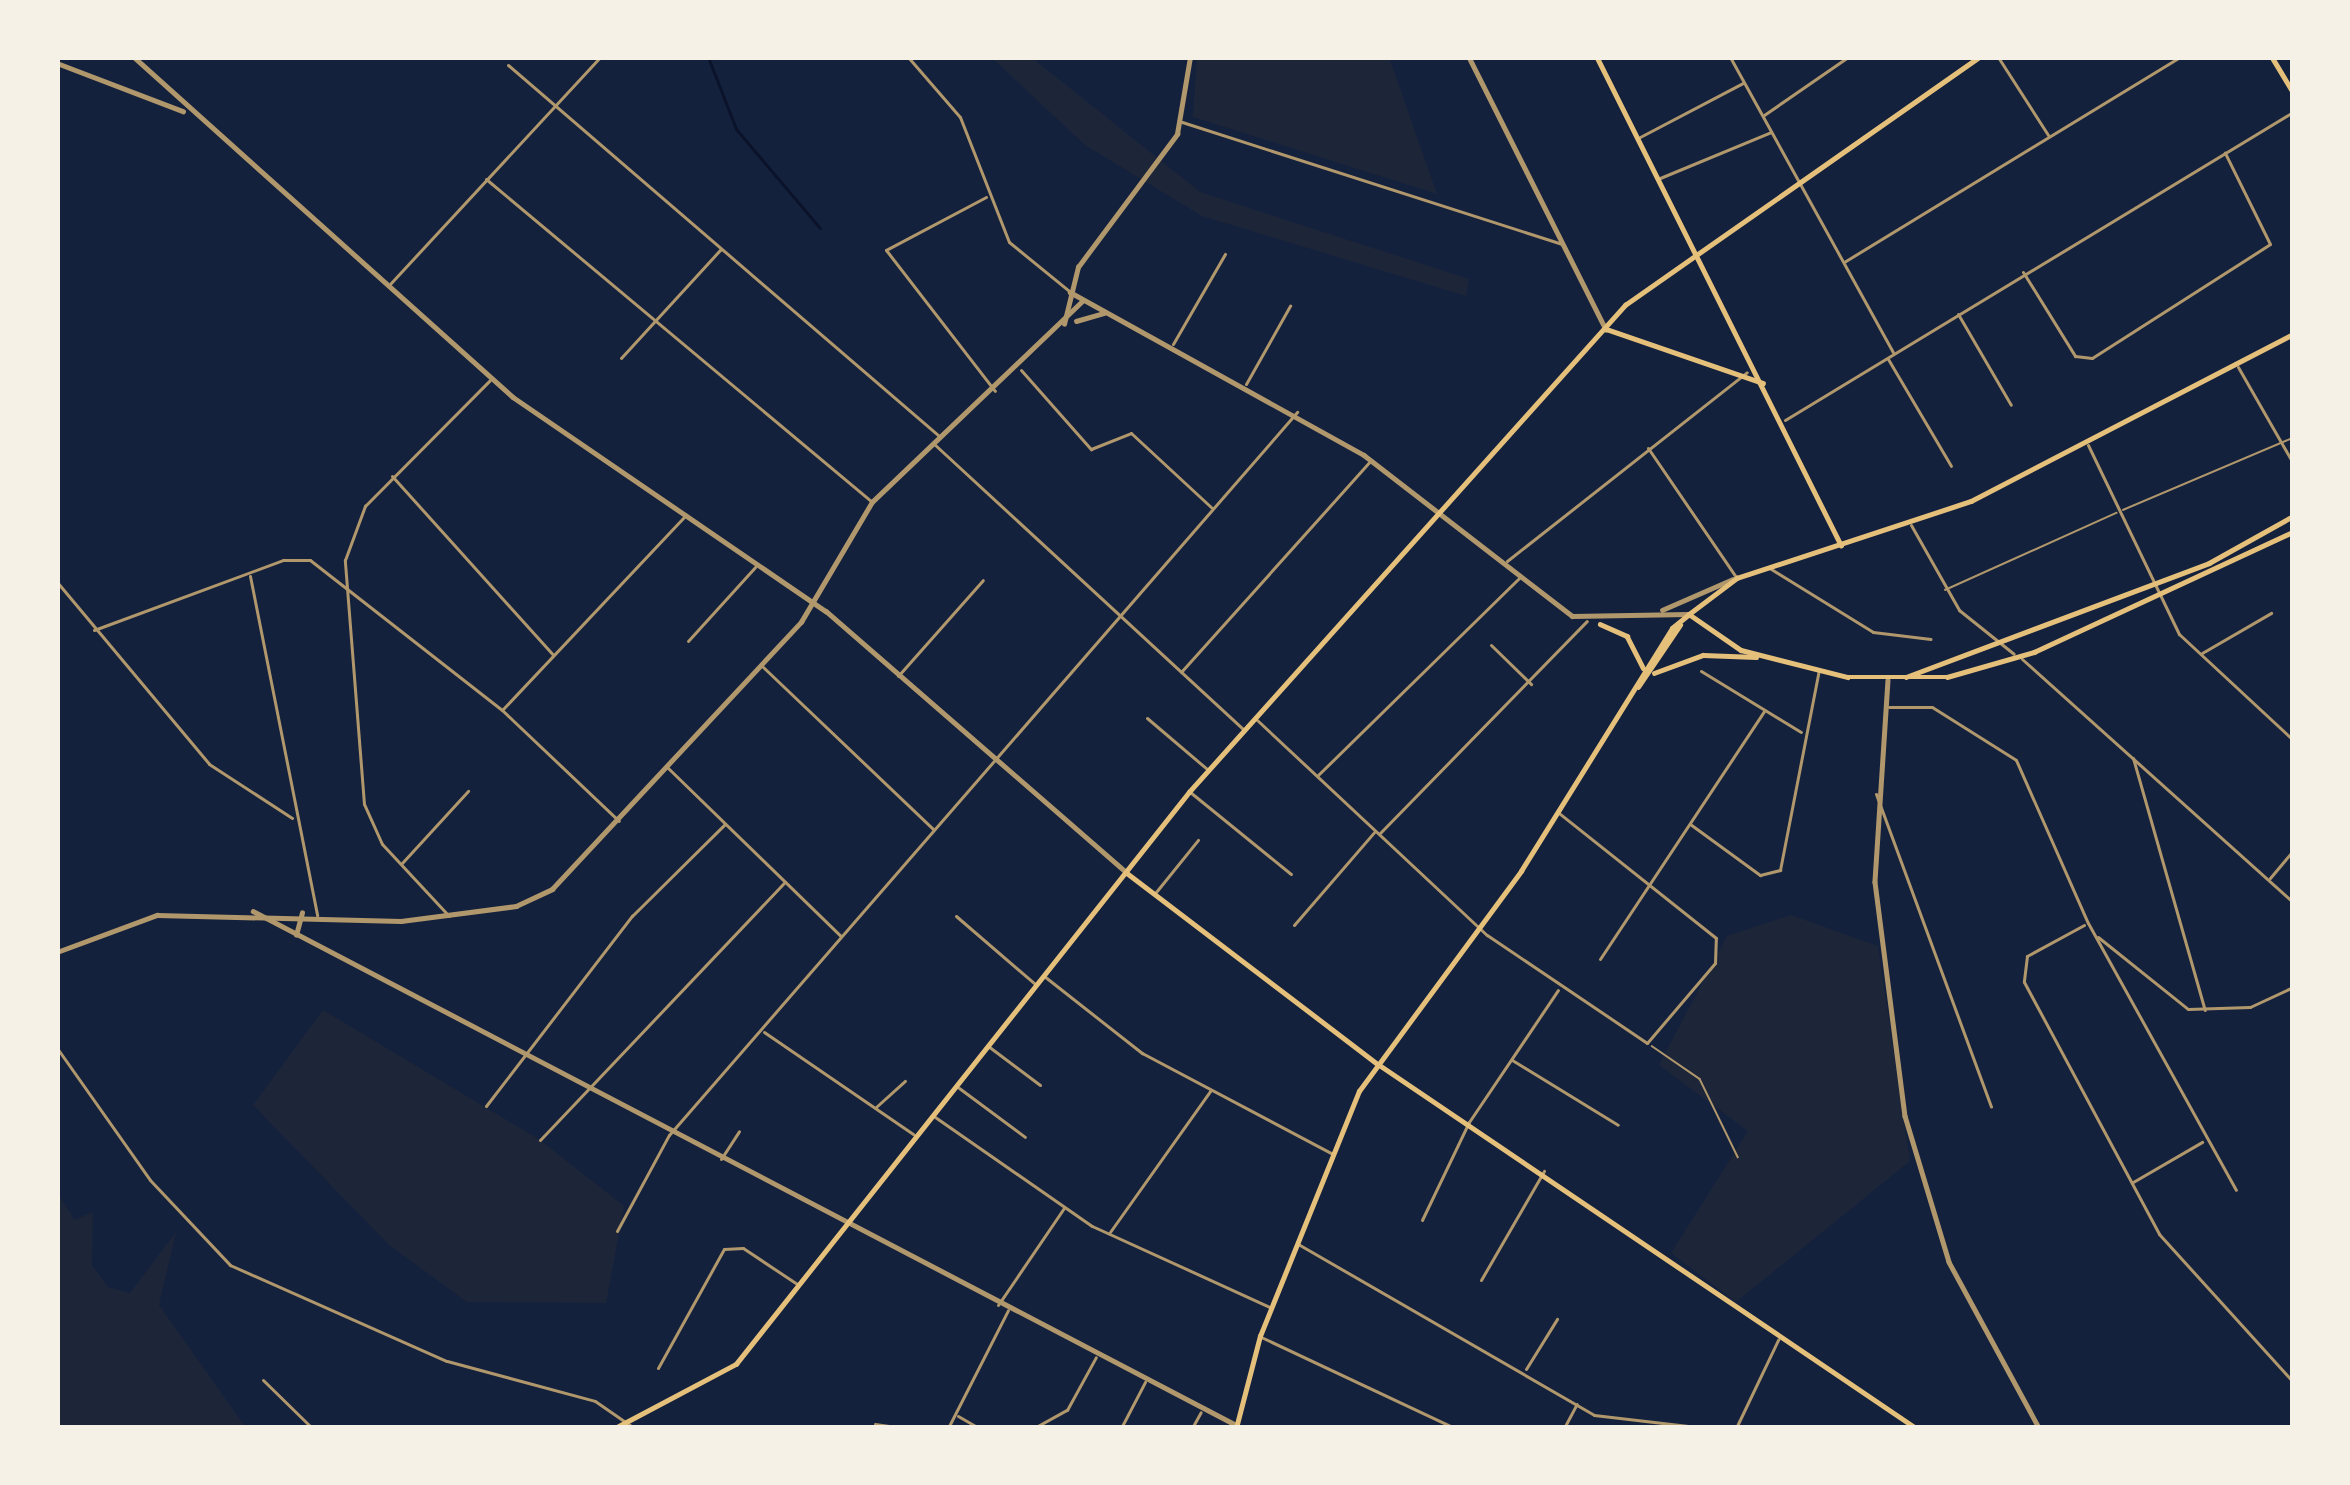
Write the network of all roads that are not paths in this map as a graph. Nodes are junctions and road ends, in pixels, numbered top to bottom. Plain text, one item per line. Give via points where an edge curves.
1 (134, 57) edge
2 (600, 57) edge
3 (908, 57) edge
4 (1190, 57) edge
5 (1469, 57) edge
6 (1597, 57) edge
7 (1848, 57) edge
8 (1979, 57) edge
9 (1999, 57) edge
10 (2180, 57) edge
11 (2272, 57) edge
12 (1732, 58) edge
13 (57, 63) edge
14 (508, 65) dead end
15 (1744, 83) junction
16 (2293, 92) edge
17 (555, 104) junction
18 (2293, 112) edge
19 (1762, 116) junction
20 (193, 117) junction
21 (1182, 122) junction
22 (1771, 132) junction
23 (2048, 136) junction
24 (1639, 138) junction
25 (2224, 151) junction
26 (1660, 178) junction
27 (486, 179) junction
28 (1798, 180) junction
29 (987, 196) junction
30 (1563, 244) junction
31 (721, 249) junction
32 (1225, 254) dead end
33 (1697, 255) junction
34 (1844, 262) junction
35 (2023, 272) junction
36 (389, 286) junction
37 (1070, 292) junction
38 (1082, 301) junction
39 (1290, 306) dead end
40 (1957, 313) junction
41 (1115, 315) junction
42 (655, 320) junction
43 (1606, 328) junction
44 (1061, 330) junction
45 (2293, 334) edge
46 (1173, 344) junction
47 (1894, 354) junction
48 (621, 358) dead end
49 (1887, 358) junction
50 (2238, 367) junction
51 (1021, 370) junction
52 (1747, 372) junction
53 (491, 378) junction
54 (1246, 384) junction
55 (1767, 386) junction
56 (995, 391) junction
57 (2011, 405) dead end
58 (1297, 412) junction
59 (1785, 420) junction
60 (940, 437) junction
61 (2293, 438) edge
62 (933, 443) junction
63 (2088, 445) junction
64 (2283, 445) junction
65 (1648, 448) junction
66 (1371, 460) junction
67 (2293, 463) edge
68 (1951, 466) dead end
69 (392, 476) junction
70 (872, 502) junction
71 (1214, 510) junction
72 (1442, 512) junction
73 (2118, 512) junction
74 (686, 514) junction
75 (2293, 516) edge
76 (1911, 524) junction
77 (2293, 532) edge
78 (1841, 545) junction
79 (1505, 562) junction
80 (758, 564) junction
81 (1769, 568) junction
82 (249, 572) junction
83 (1520, 576) junction
84 (1737, 578) junction
85 (983, 580) dead end
86 (57, 582) edge
87 (344, 582) junction
88 (2154, 586) junction
89 (1945, 590) junction
90 (2162, 598) junction
91 (813, 601) junction
92 (1662, 610) junction
93 (1690, 614) junction
94 (2271, 614) dead end
95 (1118, 617) junction
96 (1587, 621) junction
97 (1600, 624) junction
98 (1680, 625) junction
99 (94, 631) junction
100 (1931, 639) dead end
101 (688, 641) dead end
102 (1491, 646) dead end
103 (2001, 649) junction
104 (2200, 654) junction
105 (555, 656) junction
106 (2019, 657) junction
107 (1768, 658) junction
108 (763, 667) junction
109 (1819, 670) junction
110 (1643, 671) junction
111 (1701, 671) dead end
112 (1654, 673) junction
113 (1180, 674) junction
114 (898, 676) junction
115 (1888, 680) junction
116 (1532, 685) junction
117 (1638, 687) junction
118 (1888, 707) junction
119 (502, 710) junction
120 (1764, 711) junction
121 (1147, 718) dead end
122 (1256, 718) junction
123 (1244, 730) junction
124 (1802, 733) junction
125 (2293, 740) edge
126 (2132, 755) junction
127 (992, 763) junction
128 (668, 768) junction
129 (1208, 770) junction
130 (1317, 776) junction
131 (468, 791) dead end
132 (1189, 792) junction
133 (1876, 794) junction
134 (1558, 812) junction
135 (294, 818) junction
136 (619, 821) junction
137 (725, 824) junction
138 (1690, 824) junction
139 (934, 830) junction
140 (1377, 833) junction
141 (1198, 840) dead end
142 (2293, 851) edge
143 (401, 864) junction
144 (1127, 872) junction
145 (1291, 874) dead end
146 (2269, 879) junction
147 (785, 882) junction
148 (1652, 883) junction
149 (1155, 894) junction
150 (2293, 902) edge
151 (250, 910) junction
152 (302, 913) junction
153 (317, 915) junction
154 (956, 916) dead end
155 (449, 917) junction
156 (2088, 923) junction
157 (1294, 926) dead end
158 (1481, 930) junction
159 (296, 935) junction
160 (2094, 935) junction
161 (842, 936) junction
162 (57, 952) edge
163 (1600, 959) dead end
164 (1043, 975) junction
165 (1035, 984) junction
166 (1560, 987) junction
167 (2293, 987) edge
168 (2205, 1010) junction
169 (764, 1032) junction
170 (1647, 1042) junction
171 (986, 1045) junction
172 (57, 1048) edge
173 (521, 1053) junction
174 (1510, 1059) junction
175 (1378, 1064) junction
176 (905, 1081) dead end
177 (955, 1085) junction
178 (1040, 1085) dead end
179 (584, 1086) junction
180 (1211, 1090) junction
181 (486, 1106) dead end
182 (1991, 1106) dead end
183 (875, 1108) junction
184 (932, 1115) junction
185 (1469, 1122) junction
186 (1618, 1125) dead end
187 (739, 1131) dead end
188 (675, 1134) junction
189 (915, 1135) junction
190 (1025, 1137) dead end
191 (540, 1140) dead end
192 (2204, 1141) junction
193 (1333, 1154) junction
194 (1738, 1157) dead end
195 (721, 1159) junction
196 (1544, 1171) junction
197 (2131, 1183) junction
198 (2236, 1190) dead end
199 (1064, 1208) junction
200 (1422, 1220) dead end
201 (847, 1225) junction
202 (617, 1231) dead end
203 (1108, 1234) junction
204 (1297, 1243) junction
205 (1481, 1280) dead end
206 (799, 1286) junction
207 (998, 1305) junction
208 (1271, 1307) junction
209 (1007, 1310) junction
210 (1557, 1319) dead end
211 (1260, 1336) junction
212 (1778, 1340) junction
213 (1096, 1357) junction
214 (658, 1368) dead end
215 (1525, 1370) junction
216 (263, 1381) dead end
217 (1145, 1382) junction
218 (2293, 1382) edge
219 (1577, 1404) junction
220 (1201, 1412) junction
221 (956, 1415) junction
222 (626, 1418) junction
223 (1046, 1420) junction
224 (875, 1424) dead end
225 (1236, 1427) edge
226 (312, 1428) edge
227 (615, 1428) edge
228 (634, 1428) edge
229 (903, 1428) edge
230 (947, 1428) edge
231 (979, 1428) edge
232 (1034, 1428) edge
233 (1053, 1428) edge
234 (1121, 1428) edge
235 (1192, 1428) edge
236 (1454, 1428) edge
237 (1564, 1428) edge
238 (1706, 1428) edge
239 (1736, 1428) edge
240 (1916, 1428) edge
241 (2038, 1428) edge

1 - 20 street
2 - 17 street
3 - 29 street via 960,117
4 - 21 street
5 - 30 street
6 - 24 main road
7 - 19 street
8 - 28 main road
9 - 23 street
10 - 23 street
11 - 16 main road
12 - 15 street
13 - 20 street
14 - 17 street
15 - 19 street
15 - 24 street
17 - 27 street
17 - 31 street
18 - 25 street
19 - 22 street
20 - 36 street
21 - 30 street
21 - 37 street
22 - 26 street
22 - 28 street
23 - 34 street
24 - 26 main road
25 - 35 street
25 - 35 street via 2270,244 2092,358 2075,356
26 - 33 main road
27 - 36 street
27 - 42 street
28 - 33 main road
28 - 34 street
29 - 37 street via 1022,259
29 - 56 street via 888,247
30 - 43 street
31 - 42 street
31 - 60 street
32 - 46 street
33 - 43 main road
33 - 55 main road
34 - 47 street
35 - 40 street
36 - 53 street
37 - 38 street
37 - 44 street
38 - 41 street
38 - 44 street
39 - 54 street
40 - 47 street
40 - 57 street
41 - 44 street
41 - 46 street
42 - 48 street
42 - 70 street
43 - 52 main road
43 - 72 main road
44 - 51 street
45 - 50 main road
46 - 54 street
47 - 49 street
49 - 59 street
49 - 68 street
50 - 63 main road
50 - 64 street
51 - 56 street
51 - 71 street via 1091,449 1131,433
52 - 55 main road
52 - 65 street
53 - 69 street
53 - 74 street
54 - 58 street
55 - 59 main road
56 - 60 street
58 - 66 street
58 - 71 street
59 - 78 main road
60 - 62 street
61 - 64 lane
62 - 70 street
62 - 95 street
63 - 73 street
63 - 76 main road
64 - 67 street
64 - 73 lane
65 - 79 street
65 - 84 street
66 - 72 street
66 - 113 street
69 - 87 street via 356,525
69 - 105 street
70 - 91 street
71 - 95 street
72 - 79 street
72 - 122 main road
73 - 88 street
73 - 89 lane
74 - 80 street
74 - 105 street
75 - 88 main road
76 - 78 main road
76 - 89 street
77 - 90 main road
78 - 81 main road
79 - 83 street
80 - 91 street
80 - 101 street
81 - 84 main road
81 - 100 street via 1873,632
82 - 87 street via 300,558
82 - 99 street
82 - 135 street
83 - 96 street
83 - 130 street
84 - 92 street
84 - 93 main road
85 - 114 street
86 - 99 street
87 - 119 street
87 - 143 street via 364,804
88 - 90 street
88 - 103 main road
89 - 103 street
90 - 104 street
90 - 106 main road
91 - 108 street
91 - 114 street
92 - 93 street
92 - 97 street
93 - 98 main road
93 - 107 main road
94 - 104 street
95 - 113 street
95 - 127 street
96 - 97 street
96 - 116 street
97 - 110 main road via 1627,635
98 - 110 main road
98 - 112 main road
99 - 135 street via 209,764
102 - 116 street
103 - 106 street
103 - 115 main road
104 - 125 street
105 - 119 street
106 - 115 main road
106 - 126 street
107 - 109 main road
107 - 112 main road via 1703,655
108 - 128 street
108 - 139 street
109 - 115 main road
109 - 124 street
110 - 117 main road
111 - 120 street
112 - 117 main road
113 - 123 street
114 - 127 street
115 - 118 street
116 - 140 street
117 - 134 main road
118 - 133 street
118 - 156 street via 1932,706 2016,760
119 - 136 street
120 - 124 street
120 - 138 street
121 - 129 street
122 - 123 main road
122 - 130 street
123 - 129 main road
124 - 138 street via 1780,870 1770,878
126 - 146 street
126 - 168 street
127 - 139 street
127 - 144 street
128 - 136 street
128 - 137 street
129 - 132 main road
130 - 140 street
131 - 143 street
132 - 144 main road
132 - 145 street
133 - 182 street
133 - 241 street via 1891,1035 1916,1167 1949,1262
134 - 148 street
134 - 158 main road
135 - 153 street
136 - 155 street via 535,899
137 - 147 street
137 - 173 street via 632,916
138 - 148 street
139 - 161 street
140 - 157 street
140 - 158 street
141 - 149 street
142 - 146 street
143 - 155 street
144 - 149 main road
144 - 164 main road
146 - 150 street
147 - 161 street
147 - 179 street
148 - 163 street
148 - 170 street via 1710,930 1719,952
149 - 175 main road
151 - 152 street
151 - 159 street
151 - 162 street via 137,918
152 - 153 street
152 - 159 street
153 - 155 street
154 - 165 street
156 - 160 street
156 - 197 street via 2033,951 2020,972
158 - 166 street
158 - 175 main road
159 - 173 street
160 - 168 street via 2188,1009
160 - 192 street
161 - 169 street
164 - 165 main road
164 - 180 street
165 - 171 main road
166 - 170 street
166 - 174 street
167 - 168 street via 2250,1007
169 - 183 street
169 - 188 street
170 - 194 lane via 1700,1079
171 - 177 main road
171 - 178 street
172 - 222 street via 150,1180 230,1265 447,1361
173 - 179 street
173 - 181 street
174 - 185 street
174 - 186 street
175 - 185 main road
175 - 193 main road
176 - 183 street
177 - 184 main road
177 - 190 street
179 - 188 street
179 - 191 street
180 - 193 street
180 - 203 street
183 - 189 street
184 - 189 main road
184 - 199 street
185 - 196 main road
185 - 200 street
187 - 195 street
188 - 195 street
188 - 202 street
189 - 201 main road
192 - 197 street
192 - 198 street
193 - 204 main road
195 - 201 street
196 - 205 street
196 - 212 main road
197 - 218 street via 2159,1234
199 - 203 street
199 - 207 street
201 - 206 main road
201 - 207 street
203 - 208 street
204 - 208 main road
204 - 215 street
206 - 214 street via 742,1248 724,1249
206 - 222 main road via 717,1381
207 - 209 street
208 - 211 main road
209 - 213 street
209 - 221 street
210 - 215 street
211 - 225 main road
211 - 236 street
212 - 239 street
212 - 240 main road
213 - 217 street
213 - 223 street via 1067,1410
215 - 219 street
216 - 226 street
217 - 220 street
217 - 234 street
219 - 237 street
219 - 238 street
220 - 225 street
220 - 235 street
221 - 230 street
221 - 231 street
222 - 227 main road
222 - 228 street
223 - 232 street
223 - 233 street
224 - 229 street

